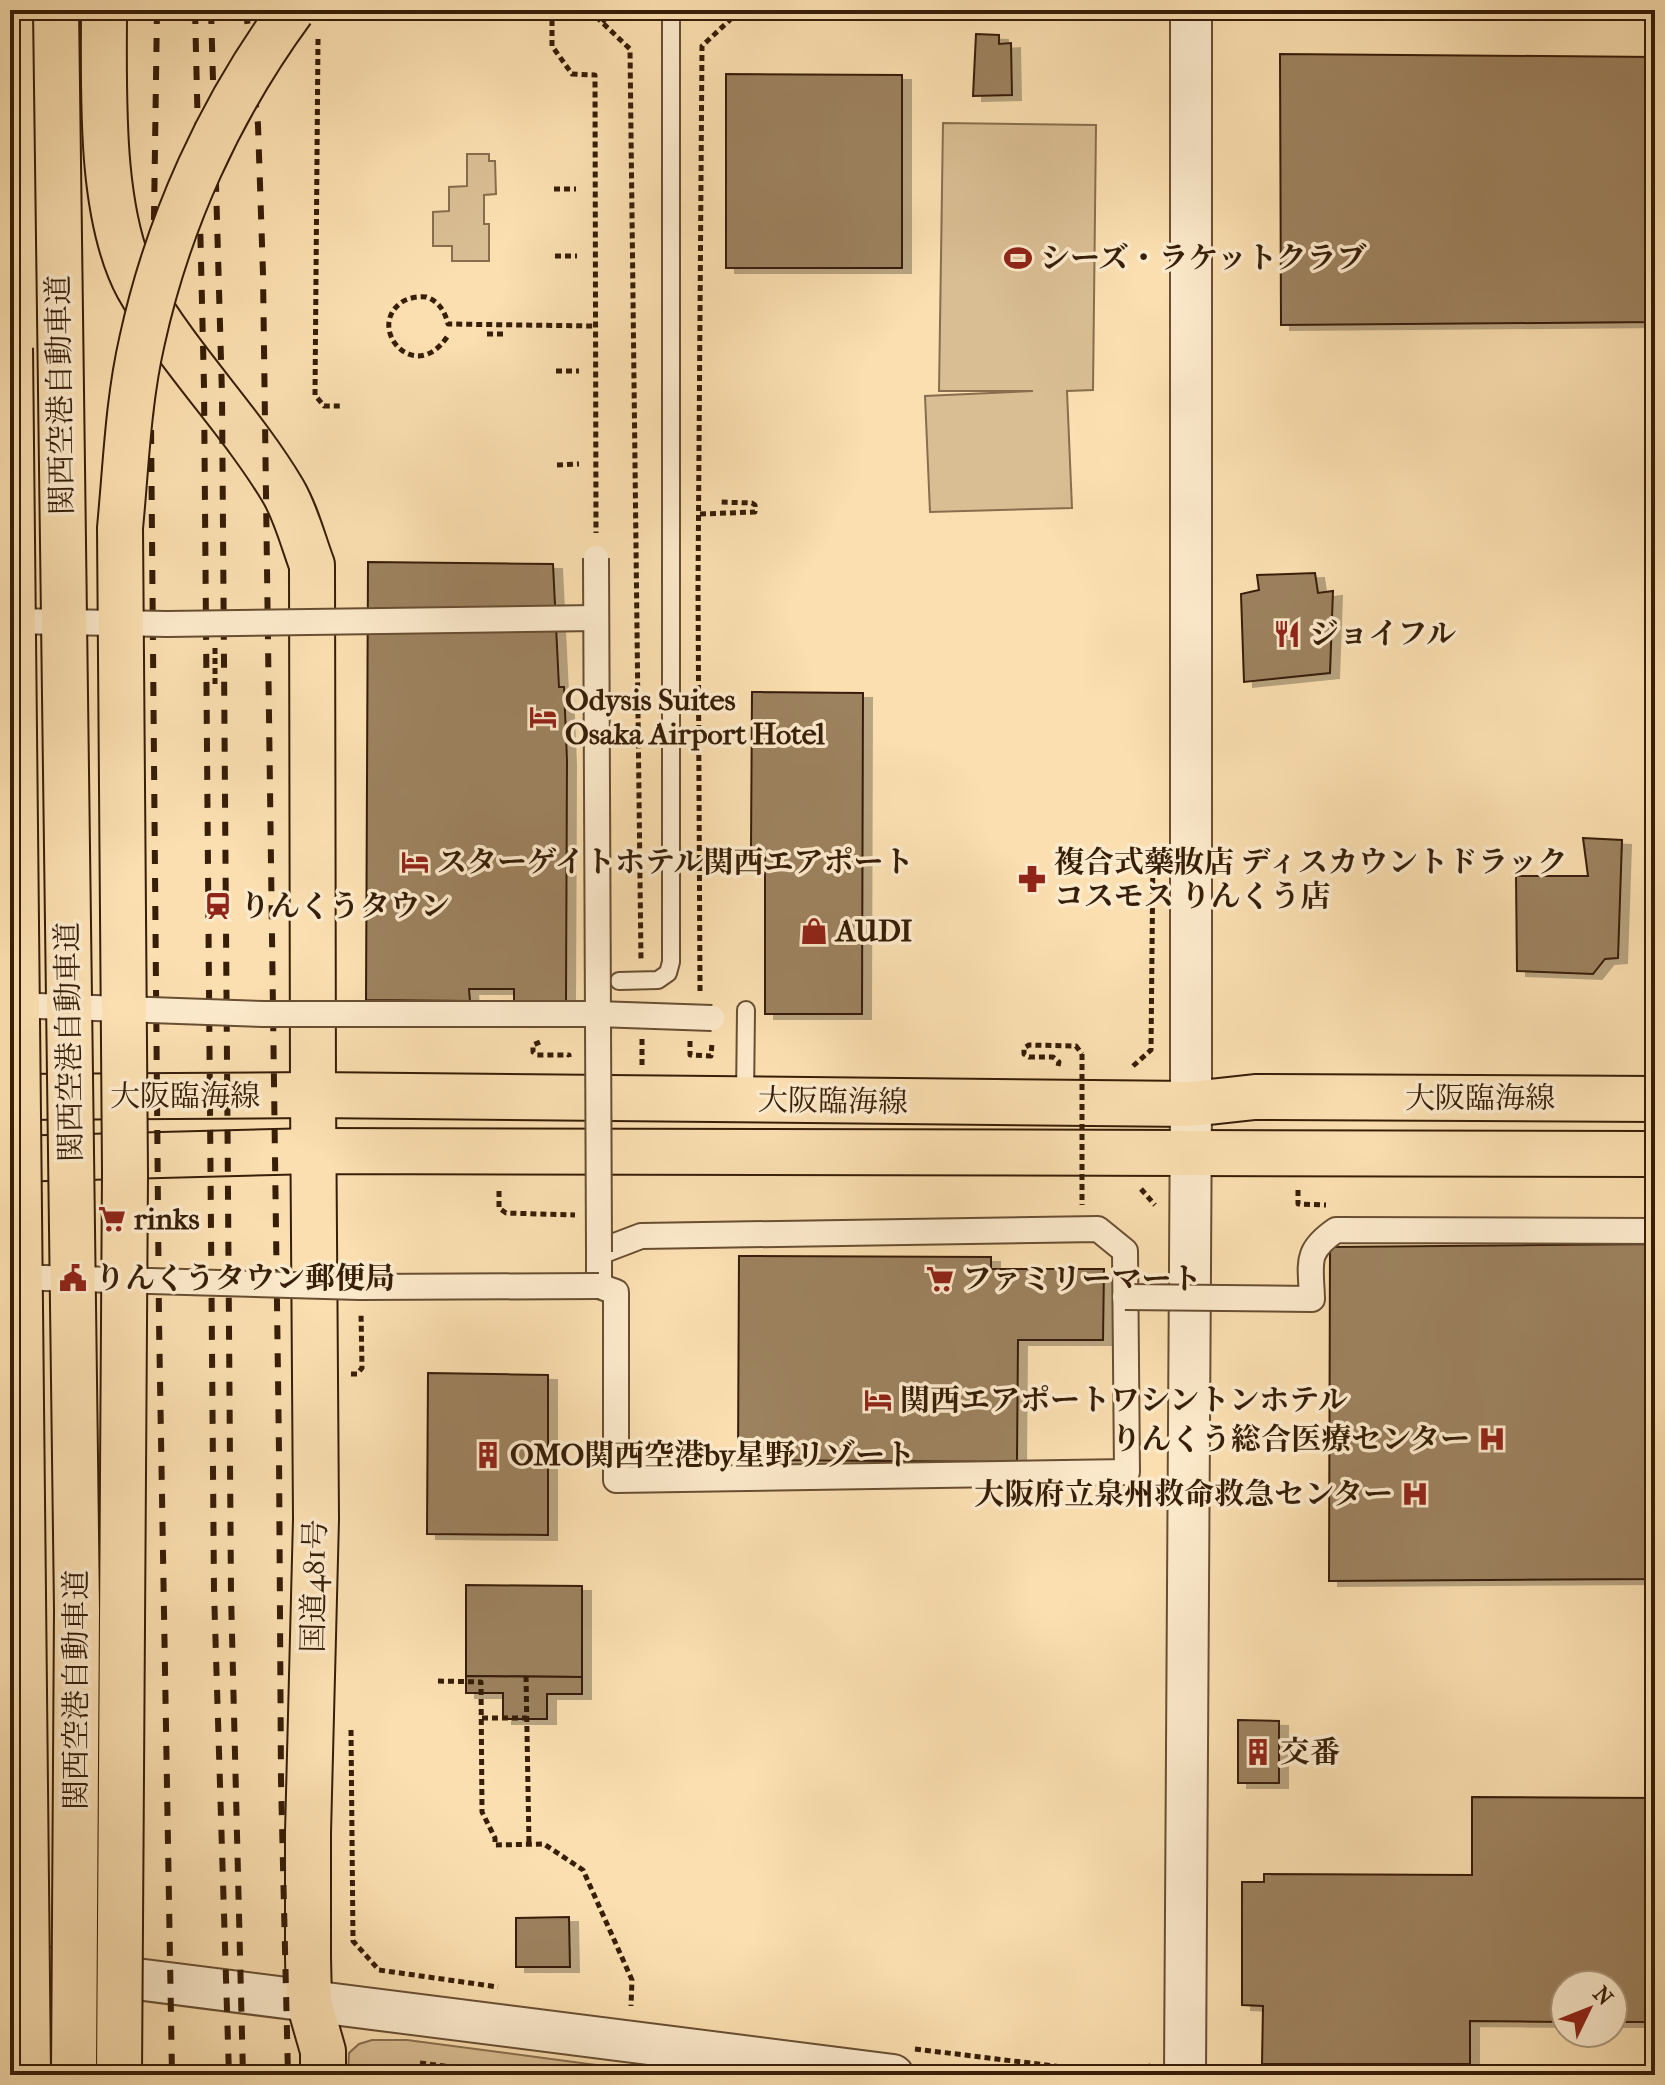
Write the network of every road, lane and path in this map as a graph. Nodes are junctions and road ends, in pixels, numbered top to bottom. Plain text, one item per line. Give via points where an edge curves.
1 (56, 10) edge
2 (104, 10) edge
3 (552, 10) edge
4 (589, 10) edge
5 (615, 10) edge
6 (671, 10) edge
7 (727, 10) edge
8 (739, 10) edge
9 (1191, 10) edge
10 (733, 17) junction
11 (305, 18) edge
12 (602, 22) junction
13 (554, 189) dead end
14 (576, 189) dead end
15 (555, 256) dead end
16 (577, 256) dead end
17 (595, 326) junction
18 (487, 334) dead end
19 (505, 334) dead end
20 (447, 337) dead end
21 (10, 348) edge
22 (556, 371) dead end
23 (579, 371) dead end
24 (340, 406) dead end
25 (579, 464) dead end
26 (557, 465) dead end
27 (718, 502) dead end
28 (700, 514) junction
29 (596, 558) joint
30 (596, 618) junction
31 (10, 621) edge
32 (1153, 845) dead end
33 (619, 981) dead end
34 (641, 981) junction
35 (10, 1005) edge
36 (706, 1009) joint
37 (746, 1010) dead end
38 (597, 1014) junction
39 (538, 1042) dead end
40 (561, 1055) dead end
41 (1053, 1057) dead end
42 (642, 1070) dead end
43 (1072, 1071) dead end
44 (1085, 1071) dead end
45 (1126, 1071) dead end
46 (313, 1095) junction
47 (10, 1097) edge
48 (1655, 1099) edge
49 (745, 1100) junction
50 (1191, 1104) junction
51 (314, 1151) junction
52 (1189, 1153) junction
53 (1655, 1154) edge
54 (10, 1159) edge
55 (1090, 1182) dead end
56 (1076, 1183) dead end
57 (1129, 1185) dead end
58 (513, 1191) dead end
59 (1082, 1205) dead end
60 (1157, 1209) dead end
61 (574, 1215) dead end
62 (1655, 1231) edge
63 (599, 1252) junction
64 (10, 1277) edge
65 (599, 1286) junction
66 (360, 1287) junction
67 (1125, 1297) junction
68 (348, 1360) dead end
69 (348, 1374) junction
70 (348, 1387) dead end
71 (526, 1676) dead end
72 (438, 1681) dead end
73 (482, 1718) junction
74 (527, 1718) junction
75 (350, 1720) dead end
76 (529, 1844) junction
77 (10, 1963) edge
78 (511, 1989) dead end
79 (309, 2002) junction
80 (616, 2004) dead end
81 (631, 2006) junction
82 (643, 2008) dead end
83 (10, 2011) edge
84 (898, 2061) edge
85 (420, 2063) dead end
86 (17, 2075) edge
87 (28, 2075) edge
88 (74, 2075) edge
89 (119, 2075) edge
90 (323, 2075) edge
91 (516, 2075) edge
92 (1128, 2075) edge
93 (1185, 2075) edge

1 - 88 main road, 関西空港自動車道, bridge via 77,1609
2 - 46 main road, 国道481号 via 107,157 118,234 137,285 284,494 312,565
3 - 17 path via 552,46 572,74 595,75
4 - 12 path
5 - 12 path
6 - 34 lane via 671,962 668,973 658,980
7 - 10 path
8 - 10 path
9 - 50 street
10 - 28 path via 702,46
11 - 24 path via 315,395 324,406
11 - 89 main road, bridge via 229,109 190,189 163,259 141,342 129,428 120,528 125,1266
12 - 34 path via 630,49
13 - 14 path
15 - 16 path
17 - 20 path via 448,324 445,313 427,297 403,301 389,319 391,339 405,354 430,355
17 - 29 path
18 - 19 path
21 - 87 main road, 関西空港自動車道, bridge
22 - 23 path
25 - 26 path
27 - 28 path via 752,503 755,512
28 - 36 path
29 - 30 street, bridge
30 - 31 street, bridge
30 - 38 street, bridge
32 - 45 path via 1151,1050
33 - 34 lane
34 - 42 path
35 - 38 street, bridge via 264,1014
36 - 38 street, bridge
37 - 49 lane
38 - 63 street, bridge
39 - 40 path via 533,1045 537,1055
41 - 59 path, bridge via 1029,1057 1024,1048 1076,1046 1082,1054
43 - 44 path
46 - 47 main road, 大阪臨海線
46 - 49 main road, 大阪臨海線
46 - 51 main road, 国道481号
48 - 50 main road, 大阪臨海線 via 1255,1097
49 - 50 main road, 大阪臨海線
50 - 52 street
51 - 52 main road, 大阪臨海線
51 - 54 main road, 大阪臨海線
51 - 79 main road, 国道481号 via 316,1519
52 - 53 main road, 大阪臨海線
52 - 93 street
55 - 56 path
57 - 60 path via 1140,1188
58 - 61 path via 499,1191 499,1208 506,1213
62 - 67 street, bridge via 1336,1230 1318,1242 1311,1256 1312,1299
63 - 65 street
63 - 67 street via 641,1236 1098,1229 1125,1251
64 - 66 street, bridge
65 - 66 street, bridge
65 - 67 street via 616,1292 616,1480 1127,1472
66 - 69 path via 362,1368
68 - 69 path
69 - 70 path
71 - 74 path
72 - 73 path via 481,1682
73 - 74 path
73 - 76 path via 482,1812 495,1845
74 - 76 path
75 - 78 path via 353,1941 379,1970
76 - 81 path via 544,1844 583,1870 632,1980
77 - 79 street
79 - 84 street
79 - 90 main road, 国道481号 via 323,2051
80 - 81 path
81 - 82 path
83 - 86 main road
84 - 92 path
85 - 91 path

